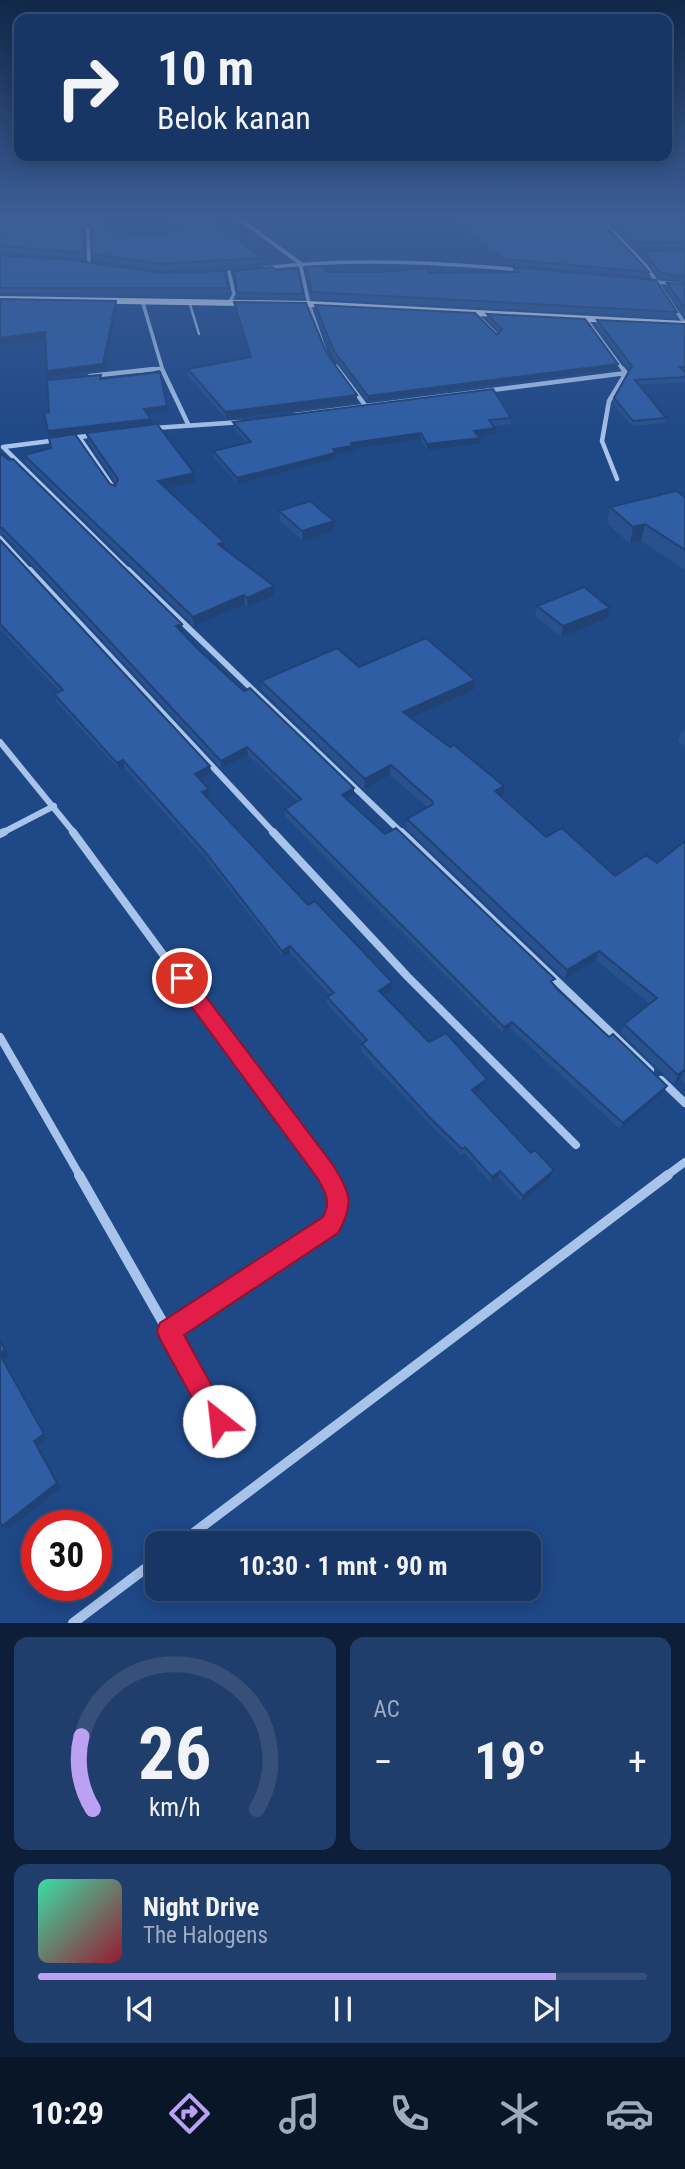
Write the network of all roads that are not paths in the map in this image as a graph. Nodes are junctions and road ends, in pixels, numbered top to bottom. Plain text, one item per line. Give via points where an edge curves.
1 (234, 292) edge
2 (307, 292) edge
3 (667, 292) edge
4 (0, 299) edge
5 (142, 300) junction
6 (190, 301) junction
7 (230, 301) junction
8 (309, 303) junction
9 (474, 312) junction
10 (586, 318) junction
11 (685, 324) edge
12 (199, 334) dead end
13 (497, 336) edge
14 (162, 368) junction
15 (626, 373) junction
16 (79, 378) edge
17 (365, 405) junction
18 (285, 416) edge
19 (245, 421) edge
20 (188, 424) junction
21 (147, 429) edge
22 (106, 434) edge
23 (79, 437) junction
24 (1, 446) edge
25 (617, 479) dead end
26 (115, 490) edge
27 (0, 538) edge
28 (0, 742) edge
29 (54, 806) junction
30 (0, 834) edge
31 (0, 1037) edge
32 (685, 1103) edge
33 (576, 1146) dead end
34 (685, 1161) edge
35 (169, 1331) junction
36 (219, 1421) dead end
37 (196, 1531) edge
38 (145, 1569) edge
39 (73, 1623) edge

1 - 7 street
2 - 8 street
3 - 11 street
4 - 5 main road
5 - 6 main road
5 - 14 street
6 - 7 main road
6 - 12 lane
7 - 8 main road
8 - 9 main road
8 - 17 street via 326,354
9 - 10 main road
9 - 13 street
10 - 11 main road
10 - 15 street
14 - 16 street
14 - 20 street
15 - 17 street
15 - 25 street via 609,401 602,441
17 - 18 street
19 - 20 street via 205,427
20 - 21 street
22 - 23 street
23 - 24 street
23 - 26 street
24 - 32 street
27 - 33 street via 407,976
28 - 29 street
29 - 30 street
29 - 35 street via 337,1192 339,1210 330,1225
31 - 35 street
34 - 37 street
35 - 36 street
38 - 39 street

